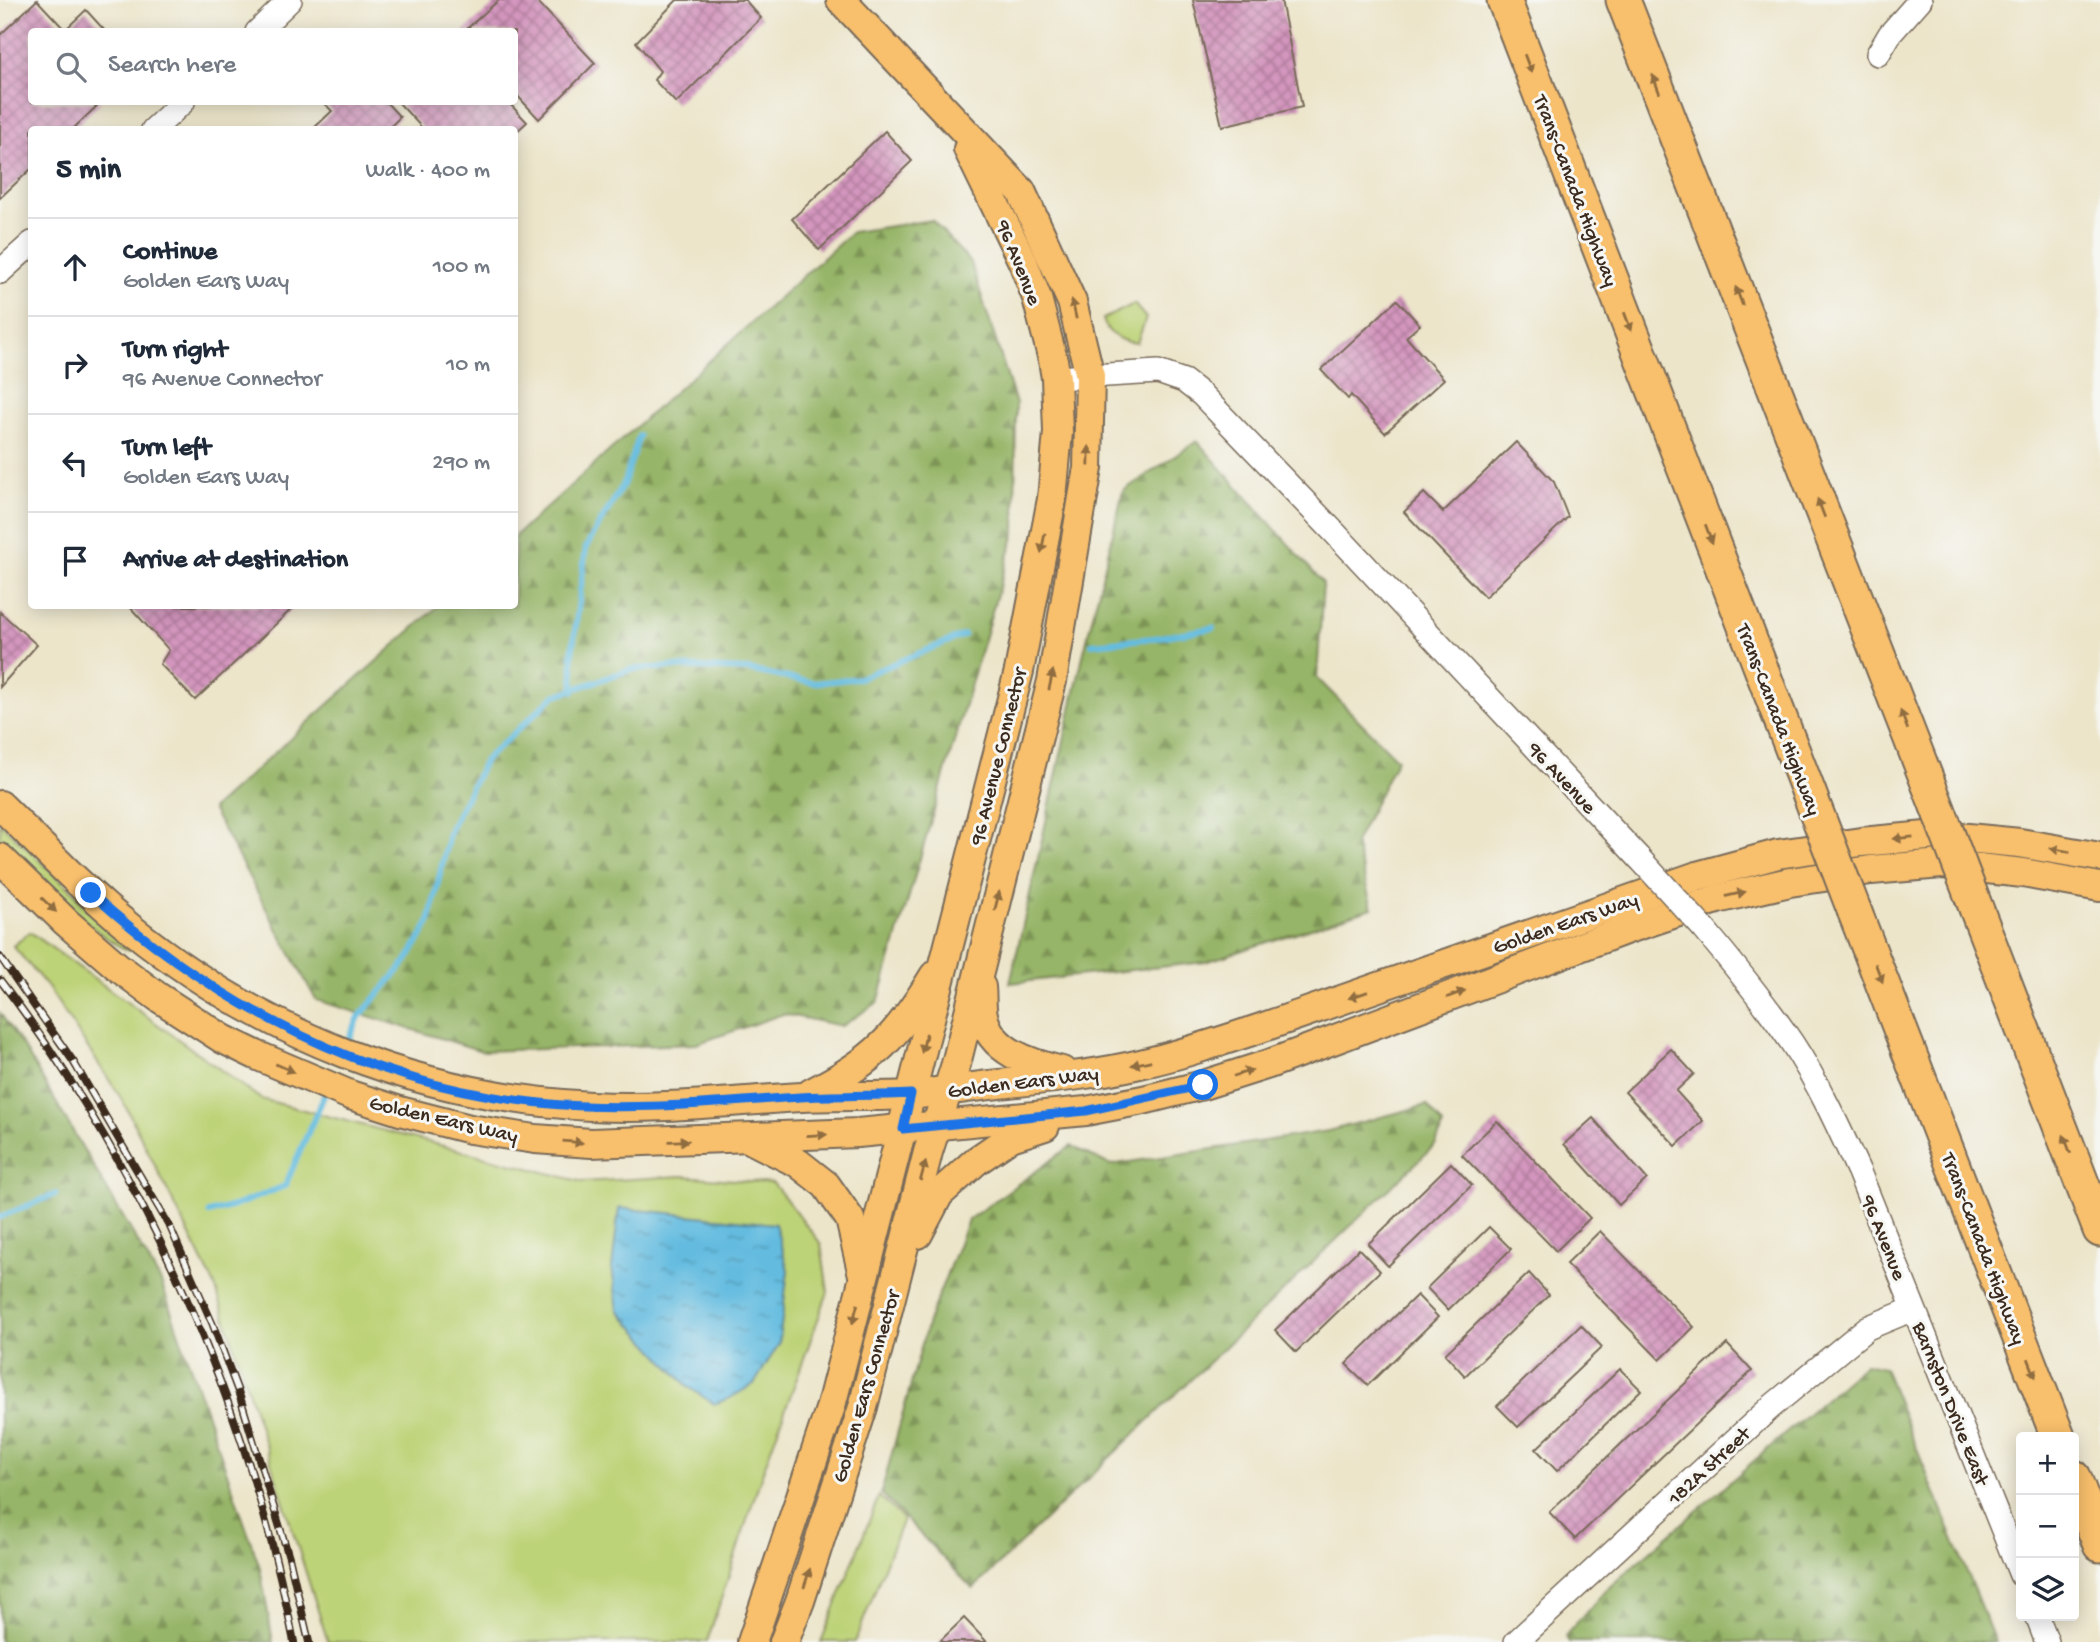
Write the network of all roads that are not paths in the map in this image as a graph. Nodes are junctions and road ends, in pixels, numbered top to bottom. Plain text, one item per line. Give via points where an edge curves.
1 (290, 0) edge
2 (841, 0) edge
3 (1504, 0) edge
4 (1623, 0) edge
5 (1920, 0) edge
6 (261, 28) edge
7 (1878, 54) dead end
8 (179, 114) edge
9 (955, 121) junction
10 (160, 126) edge
11 (28, 247) edge
12 (0, 272) edge
13 (1090, 376) junction
14 (1056, 378) junction
15 (0, 805) edge
16 (0, 858) edge
17 (2100, 858) edge
18 (2100, 887) edge
19 (948, 953) junction
20 (980, 967) junction
21 (1082, 1075) junction
22 (947, 1090) junction
23 (911, 1094) junction
24 (804, 1097) junction
25 (1086, 1111) junction
26 (935, 1126) junction
27 (903, 1129) junction
28 (749, 1138) junction
29 (2100, 1230) edge
30 (896, 1277) junction
31 (864, 1280) junction
32 (1913, 1309) junction
33 (2056, 1432) edge
34 (2079, 1490) edge
35 (2100, 1545) edge
36 (2016, 1563) edge
37 (2039, 1621) edge
38 (752, 1642) edge
39 (784, 1642) edge
40 (1516, 1642) edge
41 (2047, 1642) edge

1 - 6 street
2 - 9 main road, 96 Avenue
3 -> 33 highway, Trans-Canada Highway, bridge
29 -> 4 highway, bridge
5 - 7 street
8 - 10 street
13 -> 9 main road, 96 Avenue via 1070,293 1021,191
9 - 14 main road, 96 Avenue via 1023,262 1037,298
11 - 12 street
13 - 14 street, 96 Avenue
20 -> 13 main road, 96 Avenue Connector via 1056,655 1088,468
13 - 32 street, 96 Avenue, bridge via 1158,372 1184,381 1202,395 1704,929 1793,1045 1829,1108
14 -> 19 main road, 96 Avenue Connector via 1058,432 1052,499 1019,671
15 - 24 main road, Golden Ears Way via 126,925 170,958 277,1024 350,1057 435,1084 538,1103 668,1107
16 -> 28 main road, Golden Ears Way via 66,922 158,997 223,1039 350,1095 470,1129 535,1139 592,1143
17 -> 21 main road, Golden Ears Way via 2020,843 1937,835 1778,855 1697,876 1195,1050
25 -> 18 main road, Golden Ears Way via 1203,1085 1269,1064 1625,930 1717,899 1790,882 1942,864
19 -> 23 main road, 96 Avenue Connector
19 - 24 main road via 899,1029 876,1054
20 - 21 main road via 983,1018 1002,1045 1031,1063
20 - 22 main road, 96 Avenue Connector
21 - 22 main road, Golden Ears Way
22 - 23 main road, Golden Ears Way
22 - 26 main road, 96 Avenue Connector
23 - 24 main road, Golden Ears Way
23 - 27 main road, 96 Avenue Connector
25 - 26 main road, Golden Ears Way
25 - 30 main road via 1011,1138 976,1161 939,1194
26 - 27 main road, Golden Ears Way
30 -> 26 main road, Golden Ears Connector
28 -> 27 main road, Golden Ears Way
27 - 31 main road, Golden Ears Connector
28 - 31 main road via 798,1163 827,1185 850,1219
39 -> 30 main road, Golden Ears Connector via 863,1407
31 -> 38 main road, Golden Ears Connector via 831,1406
32 - 36 street, Barnston Drive East
32 - 40 street, 182A Street via 1867,1328 1771,1407
34 - 35 highway
37 - 41 street

